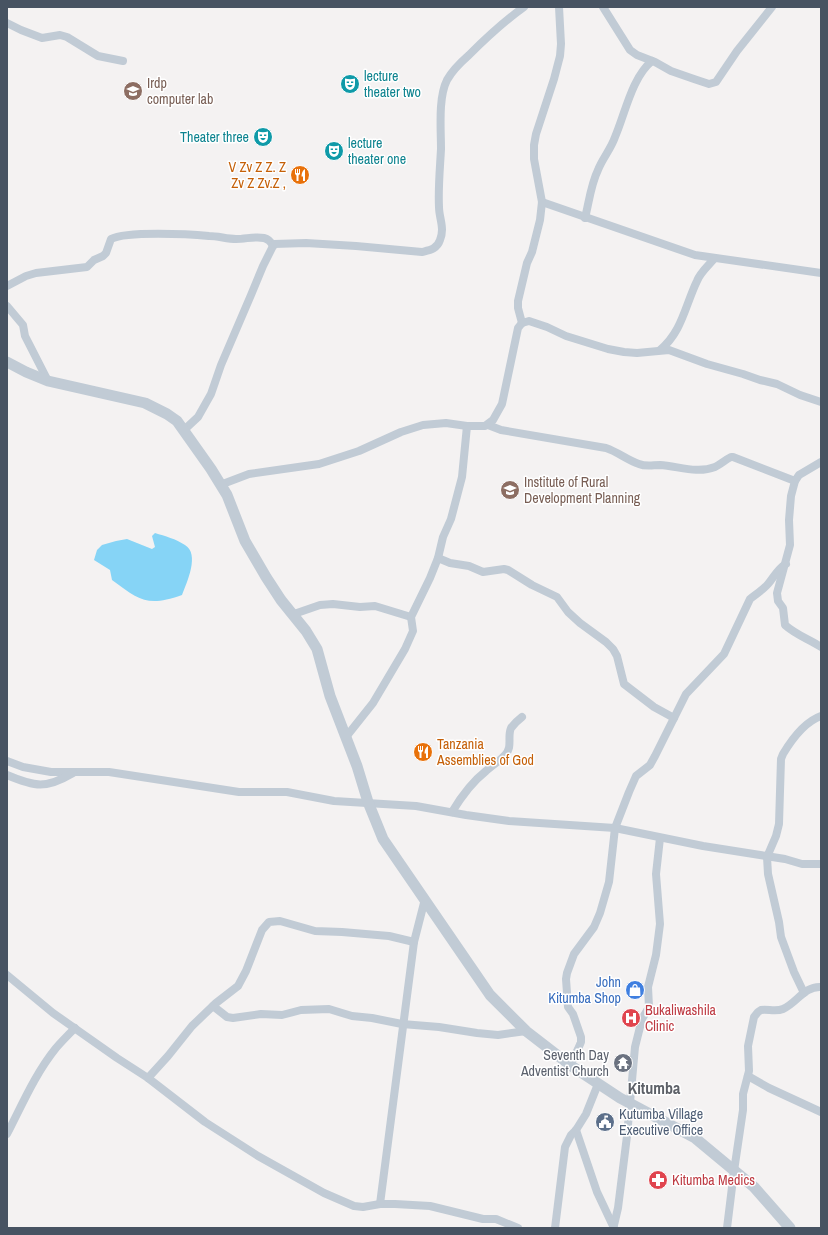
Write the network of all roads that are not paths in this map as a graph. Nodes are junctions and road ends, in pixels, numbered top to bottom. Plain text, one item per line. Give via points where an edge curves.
1 (524, 7) edge
2 (559, 7) edge
3 (603, 7) edge
4 (772, 7) edge
5 (7, 23) edge
6 (122, 61) dead end
7 (652, 61) junction
8 (542, 202) junction
9 (585, 218) junction
10 (272, 246) junction
11 (714, 259) junction
12 (821, 273) edge
13 (7, 286) edge
14 (7, 306) edge
15 (522, 323) junction
16 (660, 350) junction
17 (7, 362) edge
18 (48, 381) junction
19 (819, 399) edge
20 (488, 425) junction
21 (467, 426) junction
22 (184, 430) junction
23 (821, 462) edge
24 (795, 481) junction
25 (220, 485) junction
26 (438, 558) junction
27 (786, 564) junction
28 (294, 614) junction
29 (411, 617) junction
30 (821, 647) edge
31 (821, 716) edge
32 (522, 717) dead end
33 (674, 718) junction
34 (346, 737) junction
35 (7, 761) edge
36 (73, 773) junction
37 (7, 775) edge
38 (368, 802) junction
39 (452, 812) junction
40 (615, 828) junction
41 (660, 838) junction
42 (767, 857) junction
43 (821, 864) edge
44 (425, 899) junction
45 (414, 942) junction
46 (7, 975) edge
47 (821, 987) edge
48 (804, 993) junction
49 (213, 1006) junction
50 (402, 1024) junction
51 (75, 1028) junction
52 (526, 1031) junction
53 (570, 1065) junction
54 (748, 1076) junction
55 (148, 1078) junction
56 (598, 1084) junction
57 (629, 1103) junction
58 (821, 1112) edge
59 (576, 1130) junction
60 (7, 1134) edge
61 (734, 1171) junction
62 (380, 1204) junction
63 (614, 1226) edge
64 (518, 1228) edge
65 (555, 1228) edge
66 (727, 1228) edge
67 (790, 1228) edge

1 - 10 street via 464,59 447,81 442,98 438,190 443,229 437,246 422,252 306,243 277,243
2 - 8 street via 560,56 534,145
3 - 7 street via 630,50
4 - 7 street via 716,82 709,84 671,71
5 - 6 street via 42,38 60,35 67,37 98,56
7 - 9 street via 640,75 628,100 615,139 597,172
8 - 9 street
8 - 15 street via 540,220 518,301
9 - 11 street
10 - 13 street via 266,238 259,237 236,239 161,234 125,235 110,239 106,252 87,267 36,273
10 - 22 street via 211,394 198,417
11 - 12 street
11 - 16 street via 697,281 672,338
14 - 18 street via 23,325 25,336
15 - 16 street via 529,321 608,349 624,352
15 - 20 street via 518,328 504,400 497,415
16 - 19 street via 677,352 707,364 777,384 800,395
17 - 18 street
18 - 22 street via 145,403 167,414
20 - 21 street
20 - 24 street via 501,430 614,450 645,466 705,470 733,457
21 - 25 street via 446,423 423,425 319,464 249,474
21 - 26 street via 462,477
22 - 25 street
23 - 24 street via 799,475
24 - 27 street via 791,496 790,546
25 - 28 street via 248,547 281,600
26 - 29 street
26 - 33 street via 483,572 508,570 554,595 580,623 613,649 624,684 654,707
27 - 30 street via 777,593 778,601 783,608 785,625 794,633
27 - 33 street via 750,599 724,654 686,694
28 - 29 street via 320,605 333,604 375,606
28 - 34 street via 317,649 330,696
29 - 34 street via 413,631 405,649 373,703
31 - 42 street via 805,725 783,754 779,824
32 - 39 street via 511,728 510,745 506,755 473,783
33 - 40 street via 650,765 636,776
34 - 38 street
35 - 36 street via 38,770
36 - 37 street via 58,782 36,785
36 - 38 street via 109,772 239,792 287,792 334,801
38 - 39 street
38 - 44 street via 383,839
39 - 40 street via 509,821
40 - 41 street
40 - 53 street via 609,882 600,913 594,927 574,954 566,979 568,1007 581,1037
41 - 42 street
41 - 57 street via 656,874 660,924 648,987 649,1007 642,1019 635,1047
42 - 43 street via 802,864
42 - 48 street via 781,937
44 - 45 street
44 - 52 street via 490,995
45 - 49 street via 389,936 315,931 272,921 262,930 242,980 234,990
45 - 50 street
46 - 51 street
47 - 48 street
48 - 54 street via 789,1006 761,1010 756,1014 748,1046
49 - 50 street via 227,1017 233,1018 325,1009
49 - 55 street via 192,1026
50 - 52 street via 492,1034
50 - 62 street
51 - 55 street
51 - 60 street via 47,1060 22,1102
52 - 53 street
53 - 56 street
54 - 58 street
54 - 61 street via 743,1094
55 - 62 street via 194,1114 258,1156 307,1184 354,1206
56 - 57 street
56 - 59 street via 586,1114
57 - 61 street via 695,1138
57 - 63 street via 627,1136
59 - 63 street via 598,1197
59 - 65 street via 565,1147
61 - 66 street
61 - 67 street via 754,1187
62 - 64 street via 430,1206 483,1219 496,1219

